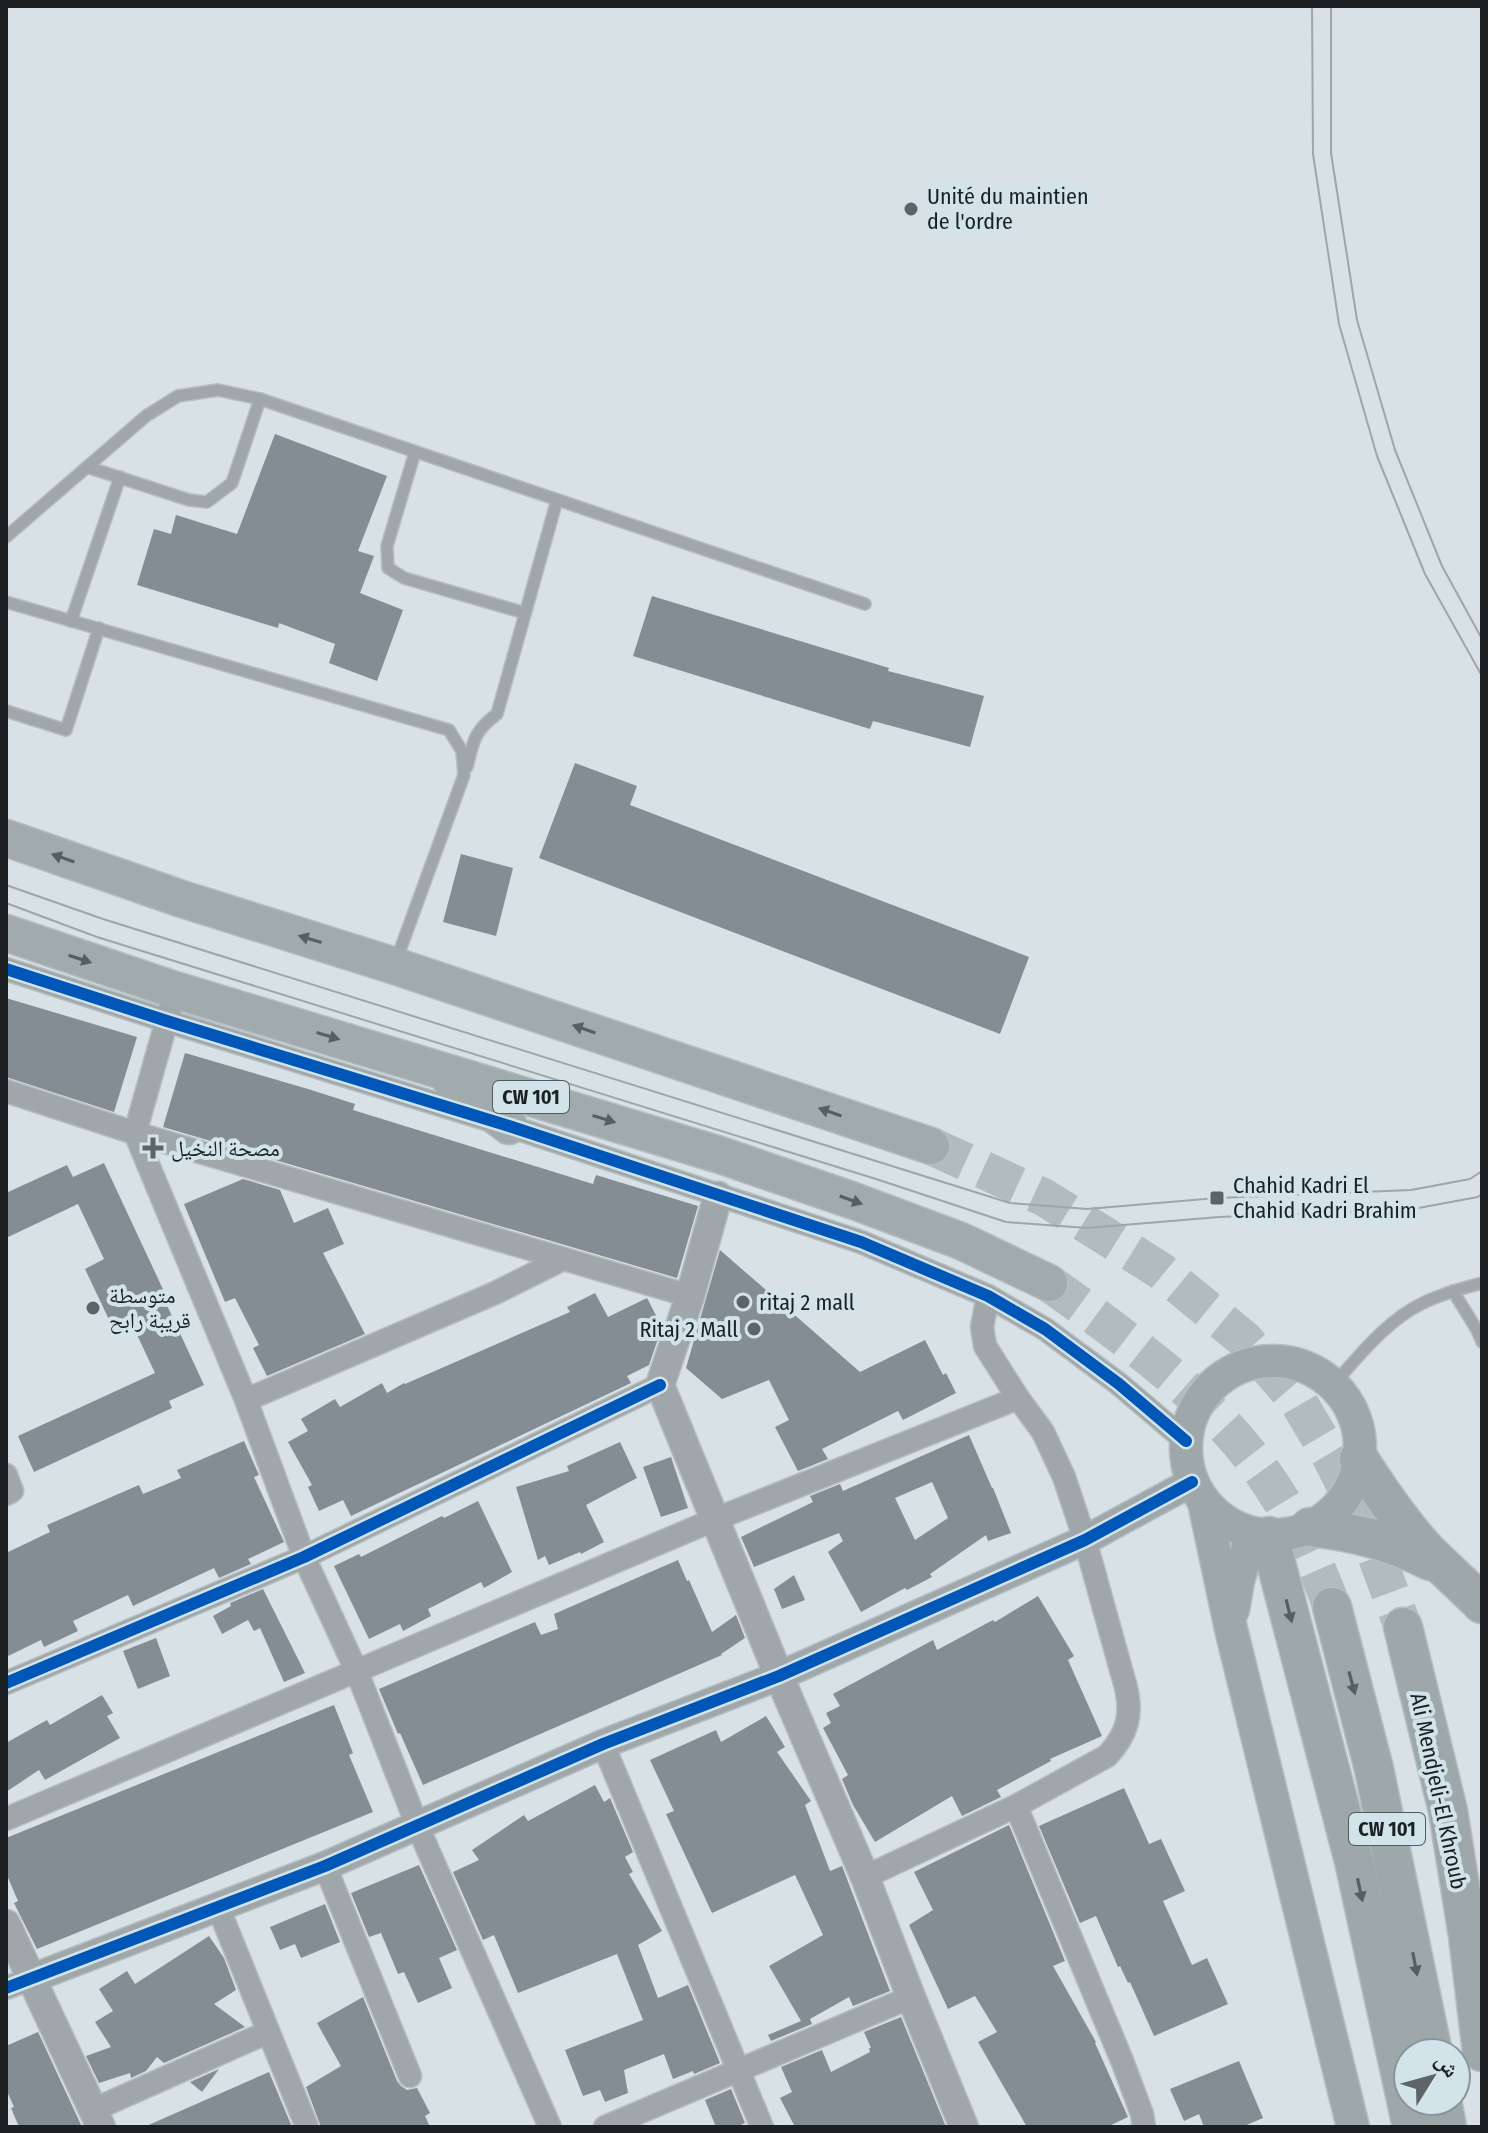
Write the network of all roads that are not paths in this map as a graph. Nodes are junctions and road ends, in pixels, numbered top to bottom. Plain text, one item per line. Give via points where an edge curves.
1 (260, 399) junction
2 (415, 452) junction
3 (87, 467) junction
4 (120, 477) junction
5 (557, 500) junction
6 (6, 537) edge
7 (6, 602) edge
8 (865, 604) dead end
9 (525, 613) junction
10 (71, 621) junction
11 (99, 628) junction
12 (6, 711) edge
13 (464, 775) junction
14 (6, 838) edge
15 (6, 933) edge
16 (395, 966) junction
17 (6, 969) edge
18 (171, 1005) junction
19 (434, 1068) junction
20 (6, 1091) edge
21 (509, 1126) junction
22 (135, 1133) junction
23 (931, 1146) tunnel mouth
24 (718, 1196) junction
25 (563, 1259) junction
26 (1049, 1283) tunnel mouth
27 (1482, 1283) edge
28 (1453, 1291) junction
29 (690, 1296) junction
30 (988, 1296) junction
31 (1482, 1342) edge
32 (660, 1385) junction
33 (1333, 1385) junction
34 (1018, 1398) junction
35 (246, 1400) junction
36 (1186, 1441) junction
37 (1359, 1459) junction
38 (6, 1475) edge
39 (1198, 1492) junction
40 (6, 1494) edge
41 (716, 1519) junction
42 (1310, 1527) junction
43 (1260, 1534) junction
44 (1085, 1540) junction
45 (304, 1557) junction
46 (1452, 1575) junction
47 (1482, 1604) edge
48 (1332, 1607) tunnel mouth
49 (1403, 1627) tunnel mouth
50 (1231, 1629) junction
51 (357, 1672) junction
52 (779, 1676) junction
53 (6, 1683) edge
54 (603, 1744) junction
55 (1016, 1806) junction
56 (6, 1819) edge
57 (417, 1825) junction
58 (325, 1866) junction
59 (865, 1877) junction
60 (218, 1907) junction
61 (6, 1924) edge
62 (1468, 1936) junction
63 (1482, 1974) edge
64 (18, 1983) edge
65 (911, 1997) junction
66 (268, 2032) junction
67 (1430, 2037) edge
68 (1482, 2052) edge
69 (737, 2069) junction
70 (410, 2076) dead end
71 (94, 2121) edge
72 (307, 2127) edge
73 (550, 2127) edge
74 (605, 2127) edge
75 (762, 2127) edge
76 (964, 2127) edge
77 (1144, 2127) edge
78 (1353, 2127) edge
79 (1412, 2127) edge

1 - 2 lane
1 - 3 lane via 218,390 178,396
1 - 4 lane via 232,483 207,502
2 - 5 lane
2 - 9 lane via 387,546 388,568 404,578
3 - 4 lane
3 - 6 lane
4 - 10 lane
5 - 8 lane
5 - 9 lane
7 - 10 lane
9 - 13 lane via 497,714 474,736
10 - 11 lane
11 - 12 lane via 66,730
11 - 13 lane via 449,730 462,751
13 - 16 lane
16 -> 14 main road
15 -> 18 main road, CW 101
23 -> 16 main road
17 - 18 street
18 -> 19 main road, CW 101
18 - 21 street
18 - 22 street
19 - 21 main road
19 -> 26 main road, CW 101 via 839,1196 961,1241
20 - 22 street
21 - 24 street
22 - 25 street
22 - 35 street
24 - 29 street
24 - 30 street via 861,1242
25 - 29 street
25 - 35 street
27 - 28 lane
28 - 31 lane
28 - 33 lane via 1404,1315
29 - 32 street
30 - 34 street via 982,1327 985,1346
30 - 36 street via 1045,1329
32 - 41 street
32 - 45 street
33 - 36 main road via 1310,1369 1283,1361 1255,1363 1229,1373 1208,1390 1192,1414
33 - 37 main road via 1359,1432
34 - 41 street
34 - 44 street via 1043,1432
35 - 45 street
36 - 39 main road
37 - 42 main road via 1343,1499
37 - 46 highway via 1401,1521
38 - 40 street via 12,1491
39 - 43 main road via 1218,1516
39 - 44 street
39 - 50 main road
41 - 51 street
41 - 52 street
42 - 43 main road via 1290,1534
42 - 46 highway via 1385,1541
43 - 50 main road via 1238,1581
43 -> 79 highway via 1354,1861
44 - 52 street
44 - 55 street via 1128,1691 1126,1731 1107,1756
45 - 51 street
45 - 53 street
46 - 47 highway
48 -> 67 highway, CW 101 via 1374,1769
49 - 62 highway, Ali Mendjeli-El Khroub / CW 101 via 1448,1811
50 - 78 main road
51 - 56 street
51 - 57 street
52 - 54 street
52 - 59 street
54 - 57 street
54 - 69 street
55 - 59 street
55 - 77 street via 1123,2063
57 - 58 street
57 - 73 street
58 - 60 street
58 - 70 street
59 - 65 street
60 - 64 street
60 - 66 street
61 - 64 street
62 - 63 highway
62 - 68 highway, Ali Mendjeli-El Khroub / CW 101
64 - 71 street
65 - 69 street
65 - 76 street
66 - 71 street
66 - 72 street
69 - 74 street
69 - 75 street

